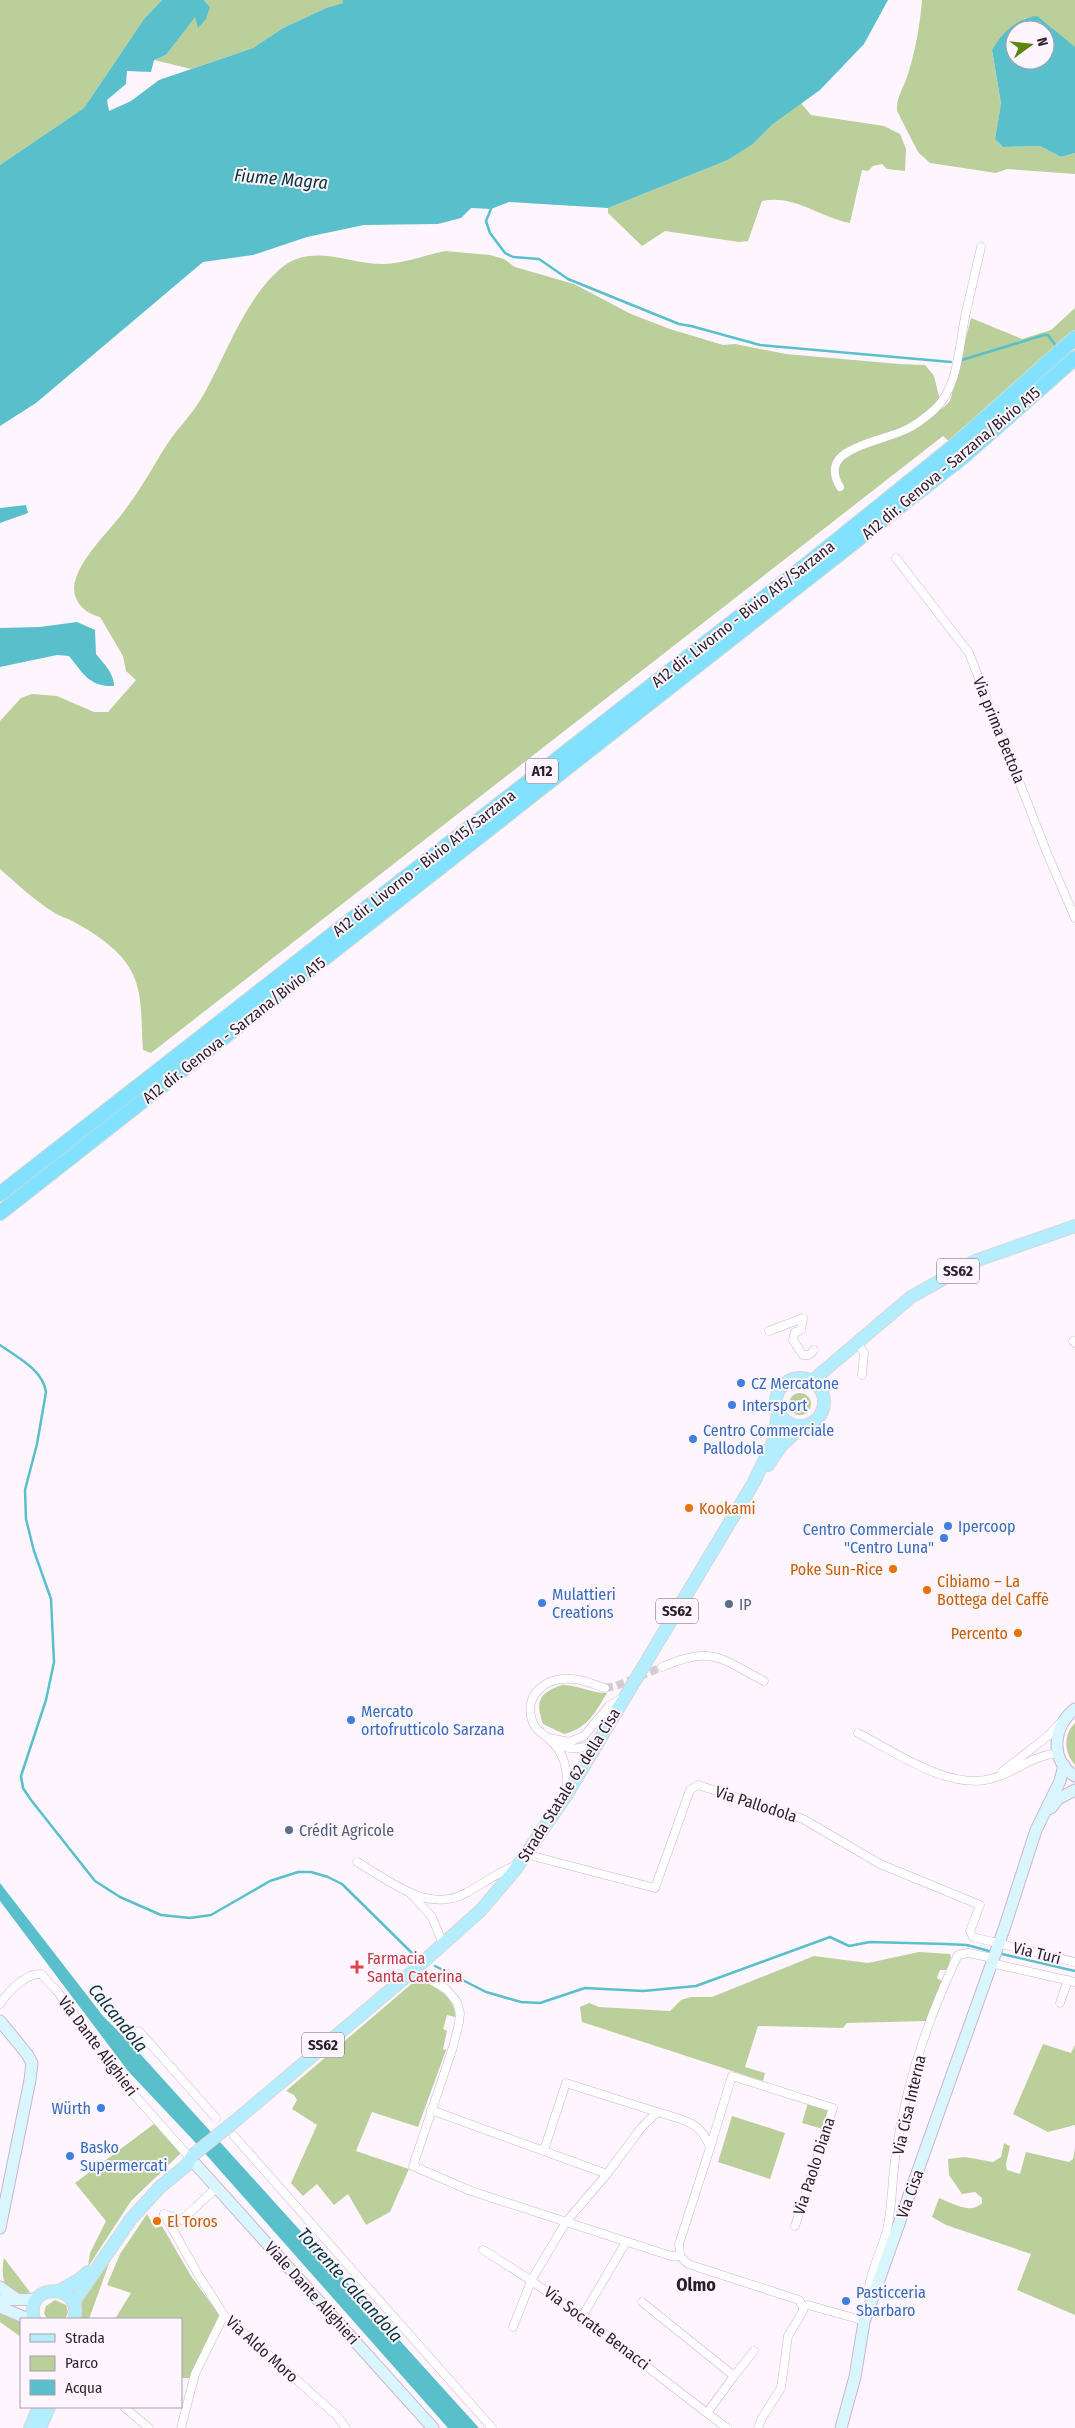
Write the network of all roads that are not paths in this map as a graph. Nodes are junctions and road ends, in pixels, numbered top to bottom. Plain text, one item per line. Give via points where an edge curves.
1 (981, 246) dead end
2 (1075, 338) edge
3 (1075, 358) edge
4 (840, 487) dead end
5 (896, 558) dead end
6 (1075, 918) edge
7 (0, 1194) edge
8 (0, 1214) edge
9 (1075, 1226) edge
10 (769, 1331) dead end
11 (856, 1342) junction
12 (814, 1350) dead end
13 (862, 1375) dead end
14 (812, 1381) junction
15 (824, 1399) junction
16 (778, 1412) junction
17 (801, 1427) junction
18 (754, 1482) junction
19 (662, 1667) tunnel mouth
20 (764, 1681) dead end
21 (605, 1688) tunnel mouth
22 (625, 1696) junction
23 (1075, 1709) edge
24 (1063, 1720) junction
25 (858, 1733) dead end
26 (547, 1738) junction
27 (600, 1740) junction
28 (1058, 1753) junction
29 (1064, 1765) junction
30 (1075, 1776) edge
31 (992, 1779) junction
32 (1075, 1790) edge
33 (567, 1794) junction
34 (1036, 1830) junction
35 (526, 1854) junction
36 (357, 1862) dead end
37 (519, 1865) junction
38 (410, 1894) junction
39 (998, 1943) junction
40 (443, 1944) junction
41 (992, 1961) junction
42 (1075, 1962) edge
43 (414, 1970) junction
44 (1072, 1981) edge
45 (1060, 2003) dead end
46 (0, 2004) edge
47 (0, 2022) edge
48 (139, 2031) dead end
49 (431, 2110) junction
50 (657, 2112) junction
51 (216, 2118) dead end
52 (234, 2136) dead end
53 (710, 2148) junction
54 (544, 2150) junction
55 (192, 2157) junction
56 (607, 2174) junction
57 (217, 2187) junction
58 (566, 2222) junction
59 (795, 2226) dead end
60 (0, 2228) edge
61 (626, 2242) junction
62 (483, 2250) dead end
63 (680, 2256) junction
64 (532, 2279) junction
65 (0, 2287) edge
66 (59, 2291) junction
67 (875, 2291) junction
68 (37, 2299) junction
69 (0, 2300) edge
70 (19, 2300) junction
71 (73, 2302) junction
72 (642, 2302) dead end
73 (0, 2307) edge
74 (803, 2307) junction
75 (224, 2315) junction
76 (583, 2316) junction
77 (26, 2318) edge
78 (34, 2318) edge
79 (74, 2318) edge
80 (865, 2322) junction
81 (513, 2328) dead end
82 (754, 2351) dead end
83 (734, 2376) junction
84 (38, 2408) edge
85 (49, 2408) edge
86 (125, 2408) edge
87 (707, 2413) junction
88 (30, 2428) edge
89 (40, 2428) edge
90 (149, 2428) edge
91 (181, 2428) edge
92 (346, 2428) edge
93 (432, 2428) edge
94 (492, 2428) edge
95 (726, 2428) edge
96 (758, 2428) edge
97 (841, 2428) edge

1 - 4 street via 947,394 926,418 839,459 835,479
2 - 7 highway, A12 dir. Livorno - Bivio A15/Sarzana / A12 via 954,446 811,561
3 - 8 highway, A12 dir. Genova - Sarzana/Bivio A15 / A12 via 949,468
5 - 6 street, Via prima Bettola via 969,653
9 - 11 main road, Strada Statale 62 della Cisa / SS62 via 975,1261 911,1297
10 - 12 street via 803,1318 801,1330 795,1332 793,1340 803,1355
11 - 13 street via 864,1353
11 - 14 main road, Strada Statale 62 della Cisa / SS62
11 - 15 main road, Strada Statale 62 della Cisa / SS62 via 833,1371
14 - 15 main road via 820,1388
14 - 16 main road, Strada Statale 62 della Cisa / SS62 via 799,1378 783,1386 776,1398
15 - 17 main road, Strada Statale 62 della Cisa / SS62 via 820,1417
16 - 17 main road via 790,1424
16 - 18 main road, Strada Statale 62 della Cisa / SS62 via 774,1440
17 - 18 main road, Strada Statale 62 della Cisa / SS62 via 781,1446
18 - 22 main road, Strada Statale 62 della Cisa / SS62
19 - 20 street via 699,1654 714,1655
21 - 26 street via 573,1678 557,1679 536,1690 530,1714 534,1725
22 - 26 street via 609,1706 584,1736 569,1742
22 - 27 main road, Strada Statale 62 della Cisa / SS62
23 - 24 street
24 - 28 street via 1056,1742
24 - 31 street via 1027,1754
25 - 31 street via 945,1778 979,1782
26 - 27 street via 570,1749 588,1747
26 - 33 street via 562,1753
27 - 33 main road, Strada Statale 62 della Cisa / SS62
28 - 29 street
28 - 31 street via 1029,1760
29 - 30 street
29 - 34 street, Via Cisa via 1060,1781
32 - 34 street, Via Cisa via 1058,1800
33 - 35 main road, Strada Statale 62 della Cisa / SS62
34 - 39 street, Via Cisa
35 - 37 main road, Strada Statale 62 della Cisa / SS62
35 - 39 street, Via Pallodola via 655,1888 690,1790 698,1786 803,1818 880,1864 980,1905 970,1932 973,1937
36 - 38 street
37 - 38 street via 501,1871 466,1894 446,1901
37 - 40 main road, Strada Statale 62 della Cisa / SS62 via 480,1910
38 - 40 street via 432,1917
39 - 41 street, Via Cisa
39 - 42 street, Via Turi
40 - 43 main road, Strada Statale 62 della Cisa / SS62
41 - 44 street
41 - 67 street, Via Cisa
41 - 67 street, Via Cisa Interna via 968,1952 958,1955 921,2050 896,2147 888,2227 871,2274 869,2287
43 - 49 street via 446,1990 457,2002 460,2013 453,2047
43 - 55 main road, Strada Statale 62 della Cisa / SS62, bridge
44 - 45 street
46 - 55 street, Via Dante Alighieri via 25,1978 34,1973 41,1974 130,2090
47 - 60 street via 12,2033 32,2063
48 - 51 street
49 - 54 street
49 - 58 street via 413,2166 471,2191
50 - 53 street via 699,2128
50 - 54 street via 566,2083
50 - 56 street
52 - 94 street
53 - 59 street, Via Paolo Diana via 732,2076 833,2108
53 - 63 street, Via Paolo Diana via 679,2244
54 - 56 street
55 - 57 street, Viale Dante Alighieri
55 - 66 main road, Strada Statale 62 della Cisa / SS62 via 183,2160 141,2200 90,2270 80,2280
55 - 71 main road, Strada Statale 62 della Cisa / SS62 via 131,2219
56 - 58 street
57 - 75 street, Via Aldo Moro via 182,2220 164,2214
57 - 93 street, Viale Dante Alighieri
58 - 61 street
58 - 64 street
61 - 63 street
61 - 76 street
62 - 64 street, Via Socrate Benacci
63 - 74 street via 688,2264 795,2298
64 - 76 street, Via Socrate Benacci
64 - 81 street
65 - 70 street
66 - 68 main road, Strada Statale 62 della Cisa via 46,2292
66 - 71 main road
67 - 80 street, Via Cisa
68 - 70 street
68 - 78 main road
69 - 70 street
71 - 79 main road
72 - 83 street
73 - 77 street
74 - 80 street via 808,2305
74 - 96 street via 801,2317 788,2336 781,2388
75 - 91 street via 195,2374
75 - 92 street, Via Aldo Moro via 337,2416
76 - 87 street, Via Socrate Benacci
80 - 97 street, Via Cisa
82 - 83 street
83 - 87 street
84 - 88 main road
85 - 89 main road
86 - 90 street
87 - 95 street, Via Socrate Benacci

